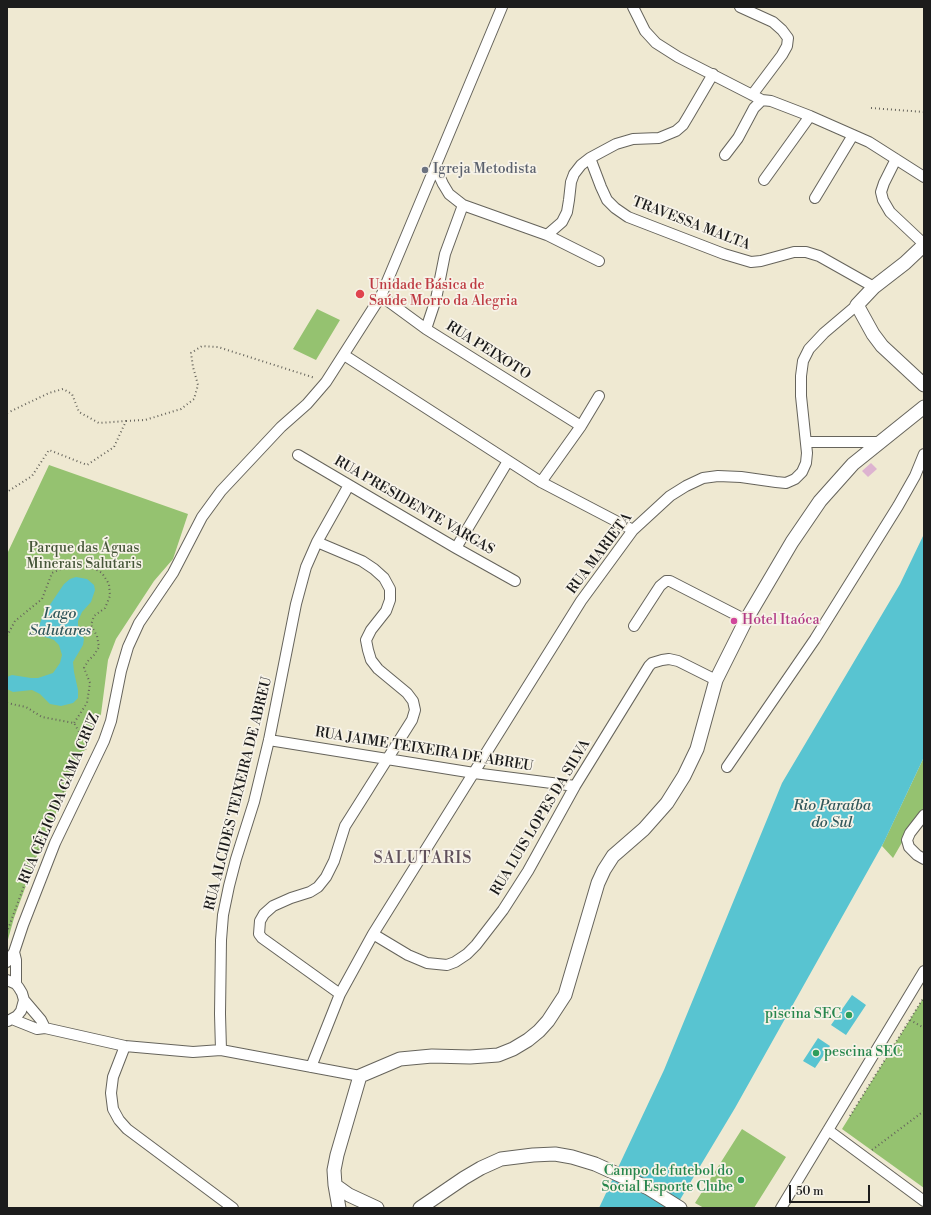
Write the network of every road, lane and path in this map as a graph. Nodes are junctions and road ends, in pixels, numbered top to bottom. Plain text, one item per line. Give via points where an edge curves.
1 (502, 7) edge
2 (633, 7) edge
3 (740, 7) edge
4 (713, 74) junction
5 (752, 95) junction
6 (762, 100) junction
7 (871, 108) dead end
8 (924, 112) edge
9 (810, 116) junction
10 (853, 135) junction
11 (725, 155) dead end
12 (590, 158) junction
13 (896, 158) junction
14 (435, 167) junction
15 (924, 177) edge
16 (764, 180) dead end
17 (815, 198) dead end
18 (463, 205) junction
19 (547, 235) junction
20 (924, 244) edge
21 (599, 261) dead end
22 (874, 287) junction
23 (381, 296) junction
24 (857, 305) junction
25 (426, 328) junction
26 (344, 355) junction
27 (326, 382) junction
28 (924, 385) edge
29 (599, 396) dead end
30 (924, 407) edge
31 (7, 413) edge
32 (126, 421) junction
33 (581, 426) junction
34 (806, 442) junction
35 (880, 442) junction
36 (924, 454) edge
37 (298, 455) dead end
38 (508, 461) junction
39 (541, 482) junction
40 (349, 485) junction
41 (7, 492) edge
42 (633, 530) junction
43 (317, 542) junction
44 (456, 548) junction
45 (516, 581) dead end
46 (746, 620) junction
47 (634, 626) dead end
48 (7, 636) edge
49 (716, 680) junction
50 (7, 704) edge
51 (74, 723) junction
52 (269, 740) junction
53 (388, 759) junction
54 (727, 767) dead end
55 (474, 773) junction
56 (575, 786) junction
57 (924, 815) edge
58 (921, 857) edge
59 (7, 932) edge
60 (373, 934) junction
61 (14, 952) junction
62 (7, 962) edge
63 (924, 971) edge
64 (11, 982) edge
65 (340, 994) junction
66 (924, 997) edge
67 (24, 1000) junction
68 (10, 1020) edge
69 (910, 1020) junction
70 (45, 1028) junction
71 (924, 1028) edge
72 (125, 1046) junction
73 (221, 1050) junction
74 (311, 1067) junction
75 (360, 1076) junction
76 (924, 1111) edge
77 (850, 1116) dead end
78 (828, 1130) junction
79 (877, 1154) dead end
80 (335, 1185) junction
81 (924, 1201) edge
82 (233, 1208) edge
83 (339, 1208) edge
84 (377, 1208) edge
85 (420, 1208) edge
86 (680, 1208) edge
87 (781, 1208) edge

1 - 14 street, RUA CÉLIO DA GAMA CRUZ
2 - 4 street via 645,31 656,43
3 - 5 street via 773,22 788,38 782,55
4 - 5 street
4 - 12 street via 683,124 676,131 659,138 633,139 616,144
5 - 6 street
6 - 9 street
6 - 11 street via 754,108 738,138
7 - 8 path
9 - 10 street
9 - 16 street
10 - 13 street
10 - 17 street
12 - 19 street via 574,174 567,212 562,222
12 - 22 street, TRAVESSA MALTA via 607,200 628,217 751,262 794,252 806,252 819,256
13 - 15 street
13 - 20 street via 881,192 882,200 890,212
14 - 18 street via 449,194
14 - 23 street, RUA CÉLIO DA GAMA CRUZ
18 - 19 street
18 - 25 street via 445,254 436,299
19 - 21 street
20 - 22 main road via 905,263
22 - 24 main road
23 - 25 street, RUA PEIXOTO
23 - 26 street, RUA CÉLIO DA GAMA CRUZ
24 - 28 main road via 882,346
24 - 34 street, RUA MARIETA via 824,333 809,349 803,361 801,396
25 - 33 street, RUA PEIXOTO
26 - 27 street, RUA CÉLIO DA GAMA CRUZ
26 - 38 street
27 - 32 path via 218,347 202,346 191,353 198,385 194,398 181,409 145,420
27 - 61 street, RUA CÉLIO DA GAMA CRUZ via 221,491 202,517 173,573 139,623 126,653 104,741 55,843
29 - 33 street
30 - 35 main road
31 - 32 path via 63,389 72,394 79,412 99,423
32 - 41 path via 114,447 87,465 49,450 32,476
33 - 39 street
34 - 35 street
34 - 42 street, RUA MARIETA via 806,463 795,479 776,482 741,477 703,478 670,496
35 - 46 main road via 853,464 820,502 796,536
36 - 54 street via 898,506 815,639
37 - 40 street, RUA PRESIDENTE VARGAS
38 - 39 street
38 - 44 street
39 - 42 street
40 - 43 street, RUA ALCIDES TEIXEIRA DE ABREU
40 - 44 street, RUA PRESIDENTE VARGAS
42 - 55 street, RUA MARIETA via 581,601
43 - 52 street, RUA ALCIDES TEIXEIRA DE ABREU via 306,567 296,604
43 - 53 street via 362,561 384,578 390,589 386,611 366,640 368,650 378,670 407,692 415,710 412,720
44 - 45 street, RUA PRESIDENTE VARGAS
46 - 47 street via 666,581
46 - 49 main road
48 - 51 path via 15,621 42,599 52,573 74,563 88,565 102,573 109,584 110,596 105,608 94,616 91,624 99,646 84,668 90,683 88,703
49 - 56 street, RUA LUIS LOPES DA SILVA via 678,661 669,659 652,663
49 - 75 main road via 697,749 684,776 667,803 613,856 604,870 565,995 539,1031 513,1049 498,1054 400,1059
50 - 51 path via 26,707 42,717
51 - 59 path via 87,746 67,782 31,866
52 - 53 street, RUA JAIME TEIXEIRA DE ABREU
52 - 73 street, RUA ALCIDES TEIXEIRA DE ABREU via 254,802 236,859 224,915 221,940
53 - 55 street, RUA JAIME TEIXEIRA DE ABREU
53 - 65 street via 345,826 326,877 310,892 273,906 264,914 258,928 262,938
55 - 56 street, RUA JAIME TEIXEIRA DE ABREU
55 - 60 street, RUA MARIETA
56 - 60 street, RUA LUIS LOPES DA SILVA via 528,871 503,910 467,954 447,965 427,963
57 - 58 street via 907,840 909,847
60 - 65 street, RUA MARIETA
61 - 62 street, RUA CÉLIO DA GAMA CRUZ
61 - 64 street via 16,960
63 - 78 street
64 - 67 street via 22,993
65 - 74 street, RUA MARIETA
66 - 69 path
67 - 68 street via 21,1011
67 - 70 street
68 - 70 street via 37,1029
69 - 71 path
69 - 77 path
70 - 72 street
72 - 73 street via 192,1052
72 - 82 street via 113,1077 111,1093 113,1109 119,1120 127,1129
73 - 74 street
74 - 75 street
75 - 80 main road via 337,1155
76 - 79 path via 871,1150
78 - 81 street
78 - 87 street
80 - 83 main road
80 - 84 main road via 349,1195
85 - 86 main road via 464,1178 501,1159 555,1154 595,1164 641,1185

